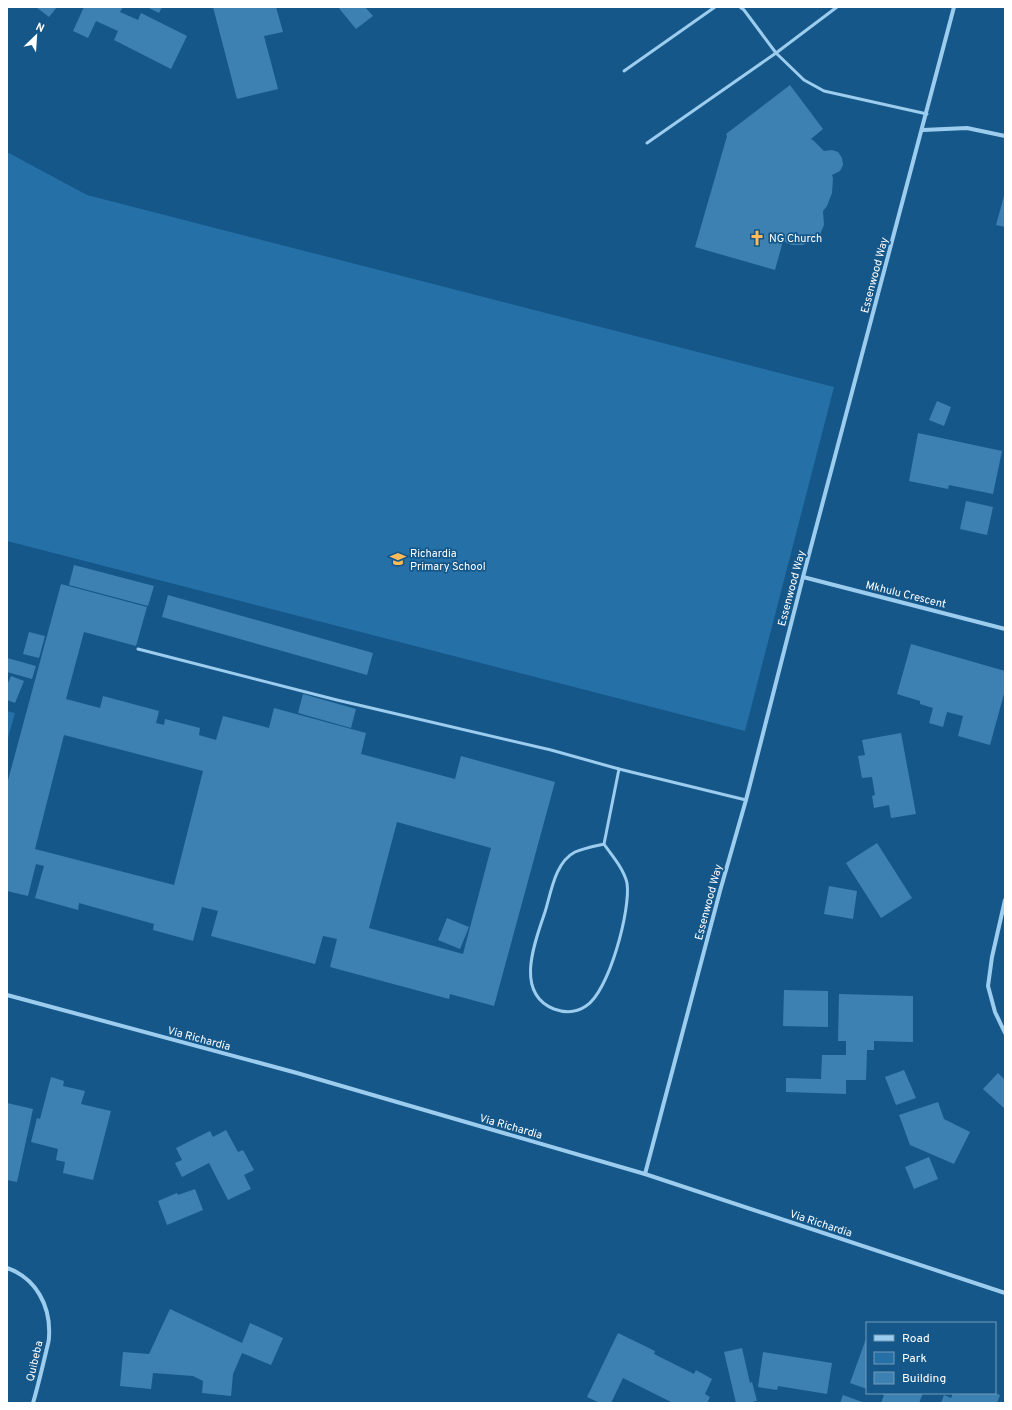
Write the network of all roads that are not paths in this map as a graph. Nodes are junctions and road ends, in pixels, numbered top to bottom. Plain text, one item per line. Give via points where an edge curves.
1 (715, 7) edge
2 (740, 7) edge
3 (837, 7) edge
4 (954, 7) edge
5 (776, 53) junction
6 (624, 71) dead end
7 (927, 114) junction
8 (923, 130) junction
9 (1005, 136) edge
10 (647, 143) dead end
11 (803, 577) junction
12 (1005, 629) edge
13 (138, 649) dead end
14 (619, 769) junction
15 (746, 800) junction
16 (604, 844) junction
17 (1005, 900) edge
18 (7, 995) edge
19 (1005, 1033) edge
20 (645, 1174) junction
21 (7, 1268) edge
22 (1005, 1293) edge
23 (33, 1403) edge

1 - 6 lane
2 - 5 lane
3 - 5 lane
4 - 7 street, Essenwood Way
5 - 7 lane via 804,80 824,91
5 - 10 lane
7 - 8 street, Essenwood Way
8 - 9 street via 967,128
8 - 11 street, Essenwood Way
11 - 12 street, Mkhulu Crescent
11 - 15 street, Essenwood Way
13 - 14 lane
14 - 15 lane
14 - 16 lane
15 - 20 street, Essenwood Way
16 - 16 lane via 627,882 625,921 609,970 597,995 587,1006 575,1012 561,1012 547,1006 534,993 530,975 536,940 558,871 566,858 576,852
17 - 19 street via 988,986 995,1012
18 - 20 street, Via Richardia via 305,1076
20 - 22 street, Via Richardia
21 - 23 street, Quibeba via 32,1283 42,1298 48,1318 49,1337

